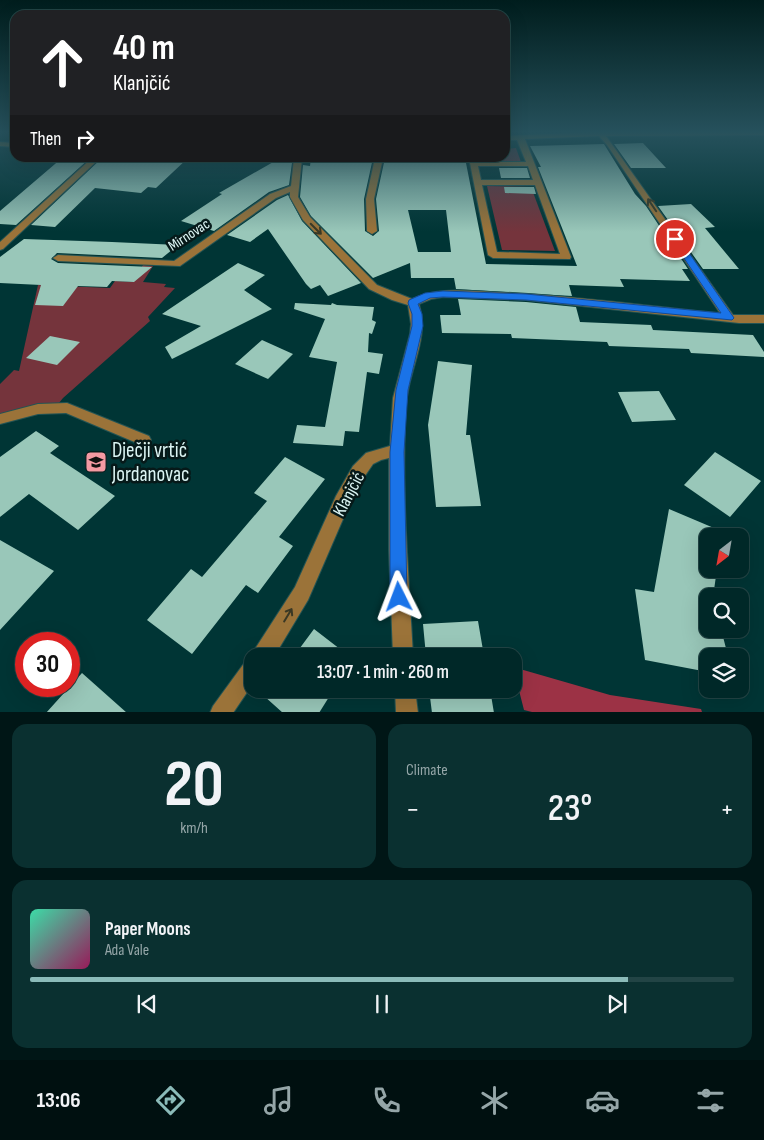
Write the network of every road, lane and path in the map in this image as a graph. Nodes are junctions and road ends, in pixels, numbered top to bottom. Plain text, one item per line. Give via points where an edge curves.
1 (88, 165) edge
2 (297, 165) edge
3 (377, 165) edge
4 (474, 165) edge
5 (532, 165) edge
6 (623, 165) edge
7 (476, 182) junction
8 (538, 183) junction
9 (294, 188) junction
10 (372, 231) dead end
11 (0, 247) edge
12 (58, 258) dead end
13 (413, 303) junction
14 (729, 318) junction
15 (764, 319) edge
16 (0, 419) edge
17 (144, 440) dead end
18 (397, 452) junction
19 (267, 648) edge
20 (402, 648) edge
21 (244, 680) edge
22 (406, 698) edge
23 (220, 712) edge
24 (407, 712) edge

1 - 11 street
2 - 9 street
3 - 10 street via 370,199
4 - 7 street
5 - 8 street
14 -> 6 street
7 - 8 street
7 - 8 street via 492,255 566,257
9 - 12 street, Mirnovac via 273,196 176,264
9 -> 13 street via 294,197 306,218 373,287
13 - 14 street via 443,294 526,297
13 - 18 street via 417,326 402,390
14 - 15 street
16 - 17 street via 38,409 67,408
19 -> 18 street, Klanjčić via 307,584 358,472 376,455
18 - 20 street via 397,577
21 - 23 street
22 - 24 street

